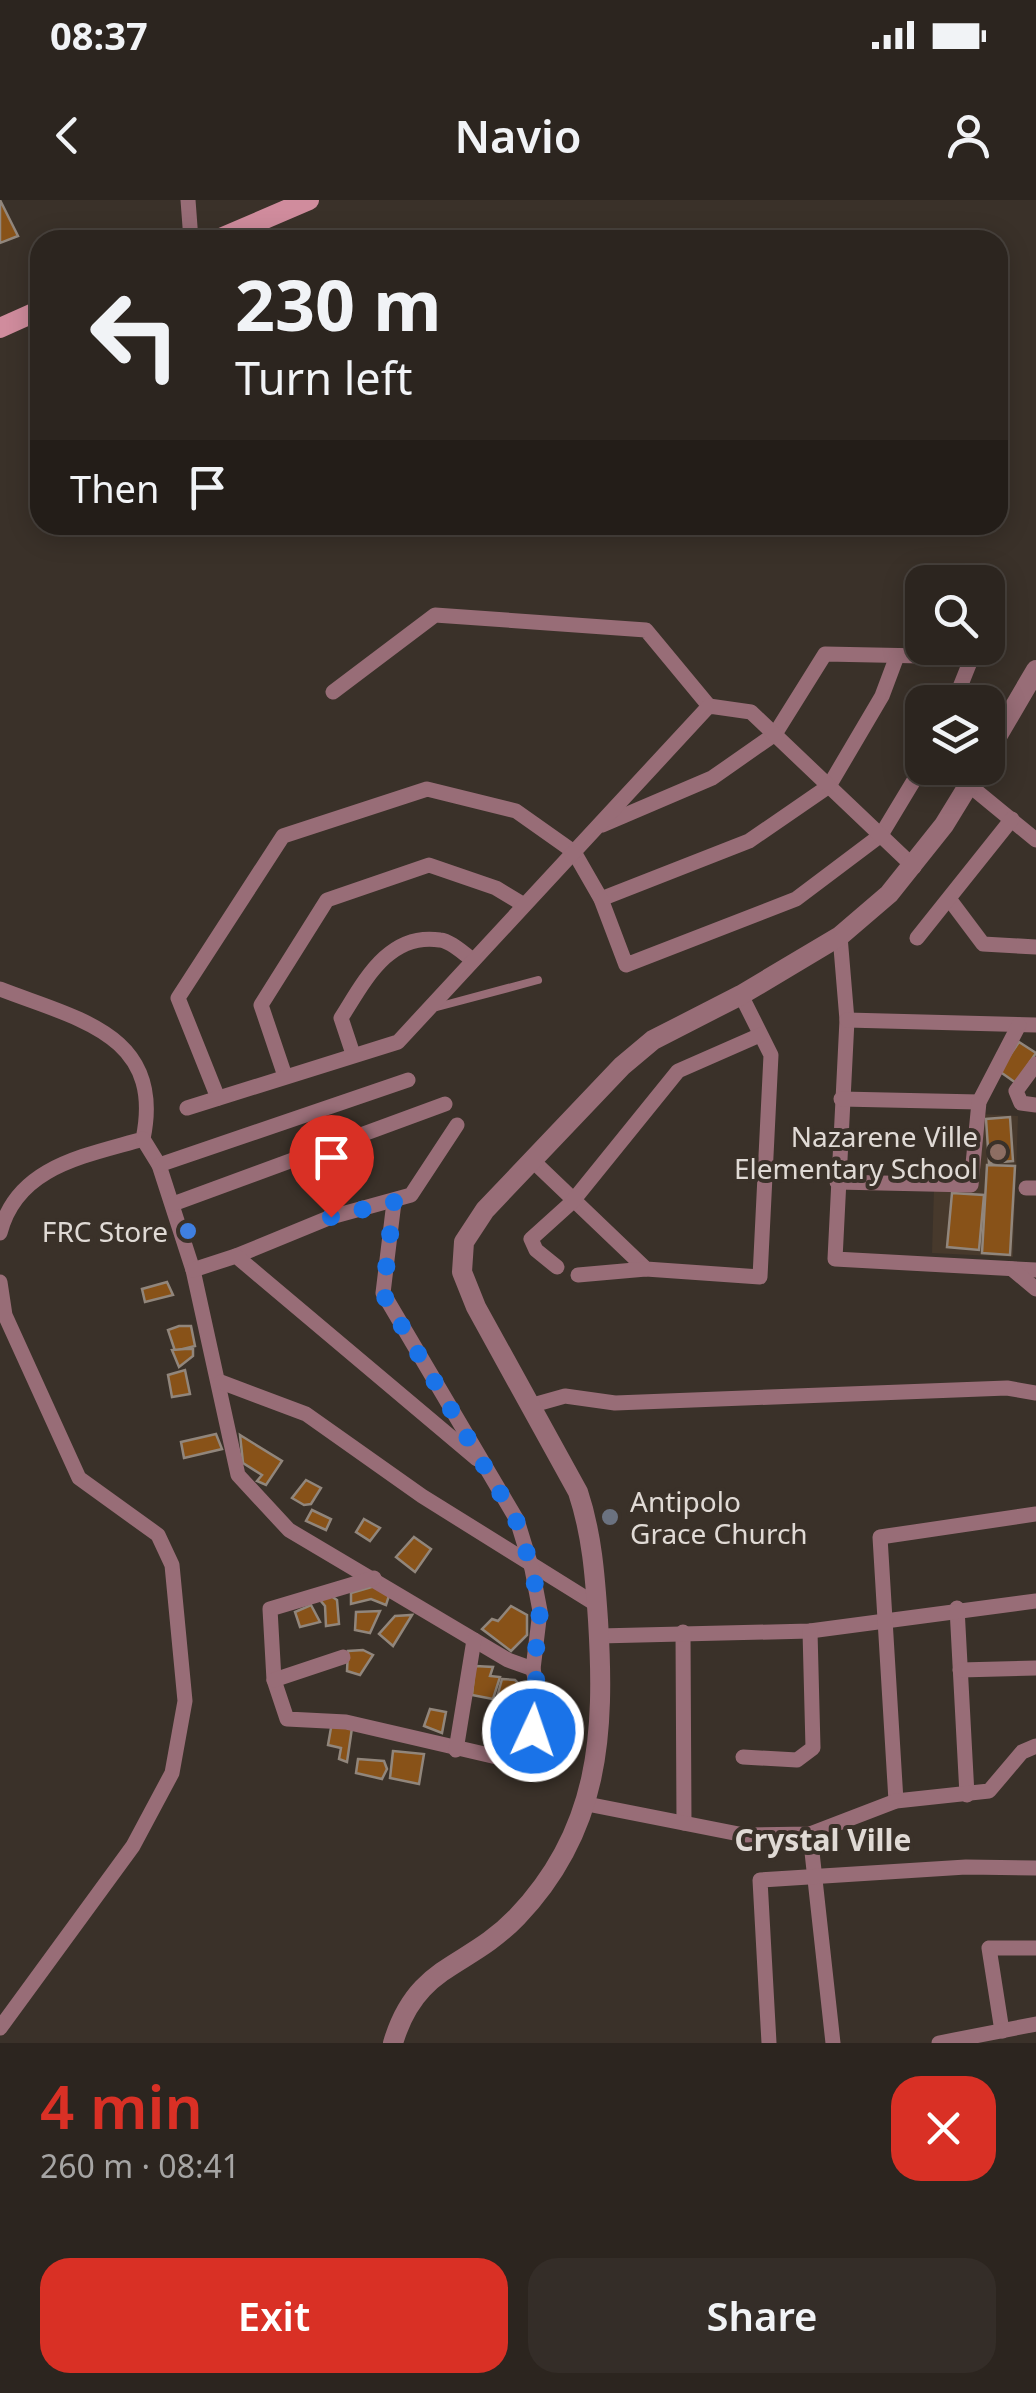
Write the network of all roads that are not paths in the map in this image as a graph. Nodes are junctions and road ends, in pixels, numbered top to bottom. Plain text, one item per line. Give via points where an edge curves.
1 (188, 200) edge
2 (309, 200) edge
3 (190, 230) edge
4 (239, 230) edge
5 (30, 314) edge
6 (0, 328) edge
7 (897, 656) junction
8 (1036, 670) edge
9 (961, 685) edge
10 (333, 692) dead end
11 (708, 706) junction
12 (1005, 723) edge
13 (775, 734) junction
14 (911, 785) edge
15 (968, 785) edge
16 (982, 785) edge
17 (830, 786) junction
18 (1012, 819) junction
19 (596, 827) junction
20 (882, 835) junction
21 (1036, 840) edge
22 (574, 852) junction
23 (914, 867) junction
24 (601, 899) junction
25 (950, 900) junction
26 (524, 904) junction
27 (840, 936) junction
28 (917, 938) dead end
29 (1036, 947) edge
30 (474, 960) junction
31 (538, 980) dead end
32 (0, 989) edge
33 (740, 996) junction
34 (428, 1010) junction
35 (848, 1020) junction
36 (1019, 1025) junction
37 (1036, 1025) edge
38 (760, 1035) junction
39 (353, 1054) junction
40 (1036, 1064) edge
41 (285, 1076) junction
42 (408, 1080) dead end
43 (218, 1098) junction
44 (842, 1098) junction
45 (979, 1102) junction
46 (445, 1104) dead end
47 (1036, 1105) edge
48 (188, 1108) dead end
49 (457, 1125) dead end
50 (143, 1139) junction
51 (532, 1160) junction
52 (159, 1165) junction
53 (837, 1182) junction
54 (394, 1202) junction
55 (572, 1202) junction
56 (173, 1204) junction
57 (0, 1233) edge
58 (236, 1256) junction
59 (558, 1267) dead end
60 (646, 1268) junction
61 (1012, 1269) junction
62 (193, 1270) junction
63 (1036, 1270) edge
64 (578, 1274) dead end
65 (0, 1282) edge
66 (1036, 1288) edge
67 (221, 1382) junction
68 (1036, 1393) edge
69 (533, 1405) junction
70 (488, 1468) junction
71 (1036, 1514) edge
72 (532, 1569) junction
73 (374, 1578) junction
74 (1036, 1601) edge
75 (596, 1605) junction
76 (957, 1608) junction
77 (886, 1622) junction
78 (810, 1631) junction
79 (683, 1632) junction
80 (599, 1636) junction
81 (474, 1640) junction
82 (343, 1657) dead end
83 (1036, 1668) edge
84 (534, 1669) junction
85 (960, 1670) junction
86 (274, 1680) junction
87 (1036, 1746) edge
88 (456, 1750) junction
89 (743, 1757) dead end
90 (967, 1794) junction
91 (896, 1802) junction
92 (587, 1804) junction
93 (684, 1823) junction
94 (810, 1834) junction
95 (1036, 1868) edge
96 (816, 1878) junction
97 (1036, 1948) edge
98 (1036, 2024) edge
99 (0, 2028) edge
100 (1002, 2031) junction
101 (393, 2043) edge
102 (769, 2043) edge
103 (833, 2043) edge
104 (939, 2043) edge

1 - 3 street
2 - 4 main road
5 - 6 main road
7 - 9 street via 972,657
7 - 13 street via 824,654
7 - 17 street
8 - 12 street
10 - 11 street via 436,615 646,630
11 - 13 street via 751,712
11 - 19 street
13 - 17 street
13 - 19 street via 712,778
14 - 20 street
15 - 23 street
16 - 18 street
17 - 20 street
17 - 24 street via 749,841
18 - 21 street
18 - 25 street
19 - 22 street
20 - 23 street
20 - 24 street via 796,899 626,965
22 - 24 street
22 - 26 street
22 - 43 street via 516,811 427,788 283,836 178,998
23 - 27 street
25 - 28 street
25 - 29 street via 983,944
26 - 30 street
26 - 41 street via 429,865 327,900 261,1005
27 - 33 street
27 - 35 street
30 - 34 street
30 - 39 street via 442,940 412,942 378,960 340,1018
31 - 34 lane
32 - 50 street via 96,1026 117,1041 147,1086
33 - 38 street
33 - 51 street via 653,1040
34 - 39 street via 398,1042
35 - 36 street
35 - 44 street
36 - 37 street
36 - 45 street
38 - 55 street via 678,1072
38 - 60 street via 770,1055 760,1277
39 - 41 street
40 - 47 street via 1016,1091 1021,1102
41 - 43 street
42 - 52 street
43 - 48 street
44 - 45 street
44 - 53 street
45 - 53 street via 971,1185
46 - 56 street
49 - 54 street via 410,1195
50 - 52 street
50 - 57 street via 36,1177 6,1208
51 - 55 street
51 - 69 street via 484,1210 464,1242 462,1272
52 - 56 street
53 - 61 street via 834,1260
54 - 58 street via 331,1217
54 - 70 street via 383,1294
55 - 59 street via 531,1239
55 - 60 street
56 - 62 street
58 - 62 street
58 - 70 street
60 - 64 street
61 - 63 street
61 - 66 street
62 - 67 street
65 - 99 street via 6,1315 79,1478 158,1534 172,1565 186,1701 172,1773 132,1846
67 - 72 street via 306,1414
67 - 73 street via 238,1475 289,1530
68 - 69 street via 1007,1388 615,1402 565,1396
69 - 75 street via 589,1525
70 - 72 street
71 - 77 street via 880,1537
72 - 75 street
72 - 84 street via 540,1611
73 - 81 street
73 - 86 street via 270,1609
74 - 76 street
75 - 80 street
76 - 77 street
76 - 85 street
77 - 78 street
77 - 91 street
78 - 79 street
78 - 89 street via 813,1748 797,1760
79 - 80 street
79 - 93 street
80 - 92 street via 602,1728
81 - 84 street
81 - 88 street
82 - 86 street
83 - 85 street
84 - 88 street via 540,1698 527,1764
85 - 90 street
86 - 88 street via 287,1719 346,1722
87 - 90 street via 1022,1752 989,1792
90 - 91 street
91 - 94 street
92 - 93 street
92 - 101 street via 548,1879 479,1950 420,1986
93 - 94 street via 744,1834
94 - 96 street
95 - 96 street
96 - 102 street via 760,1880
96 - 103 street
97 - 100 street via 990,1948
98 - 100 street
100 - 104 street

